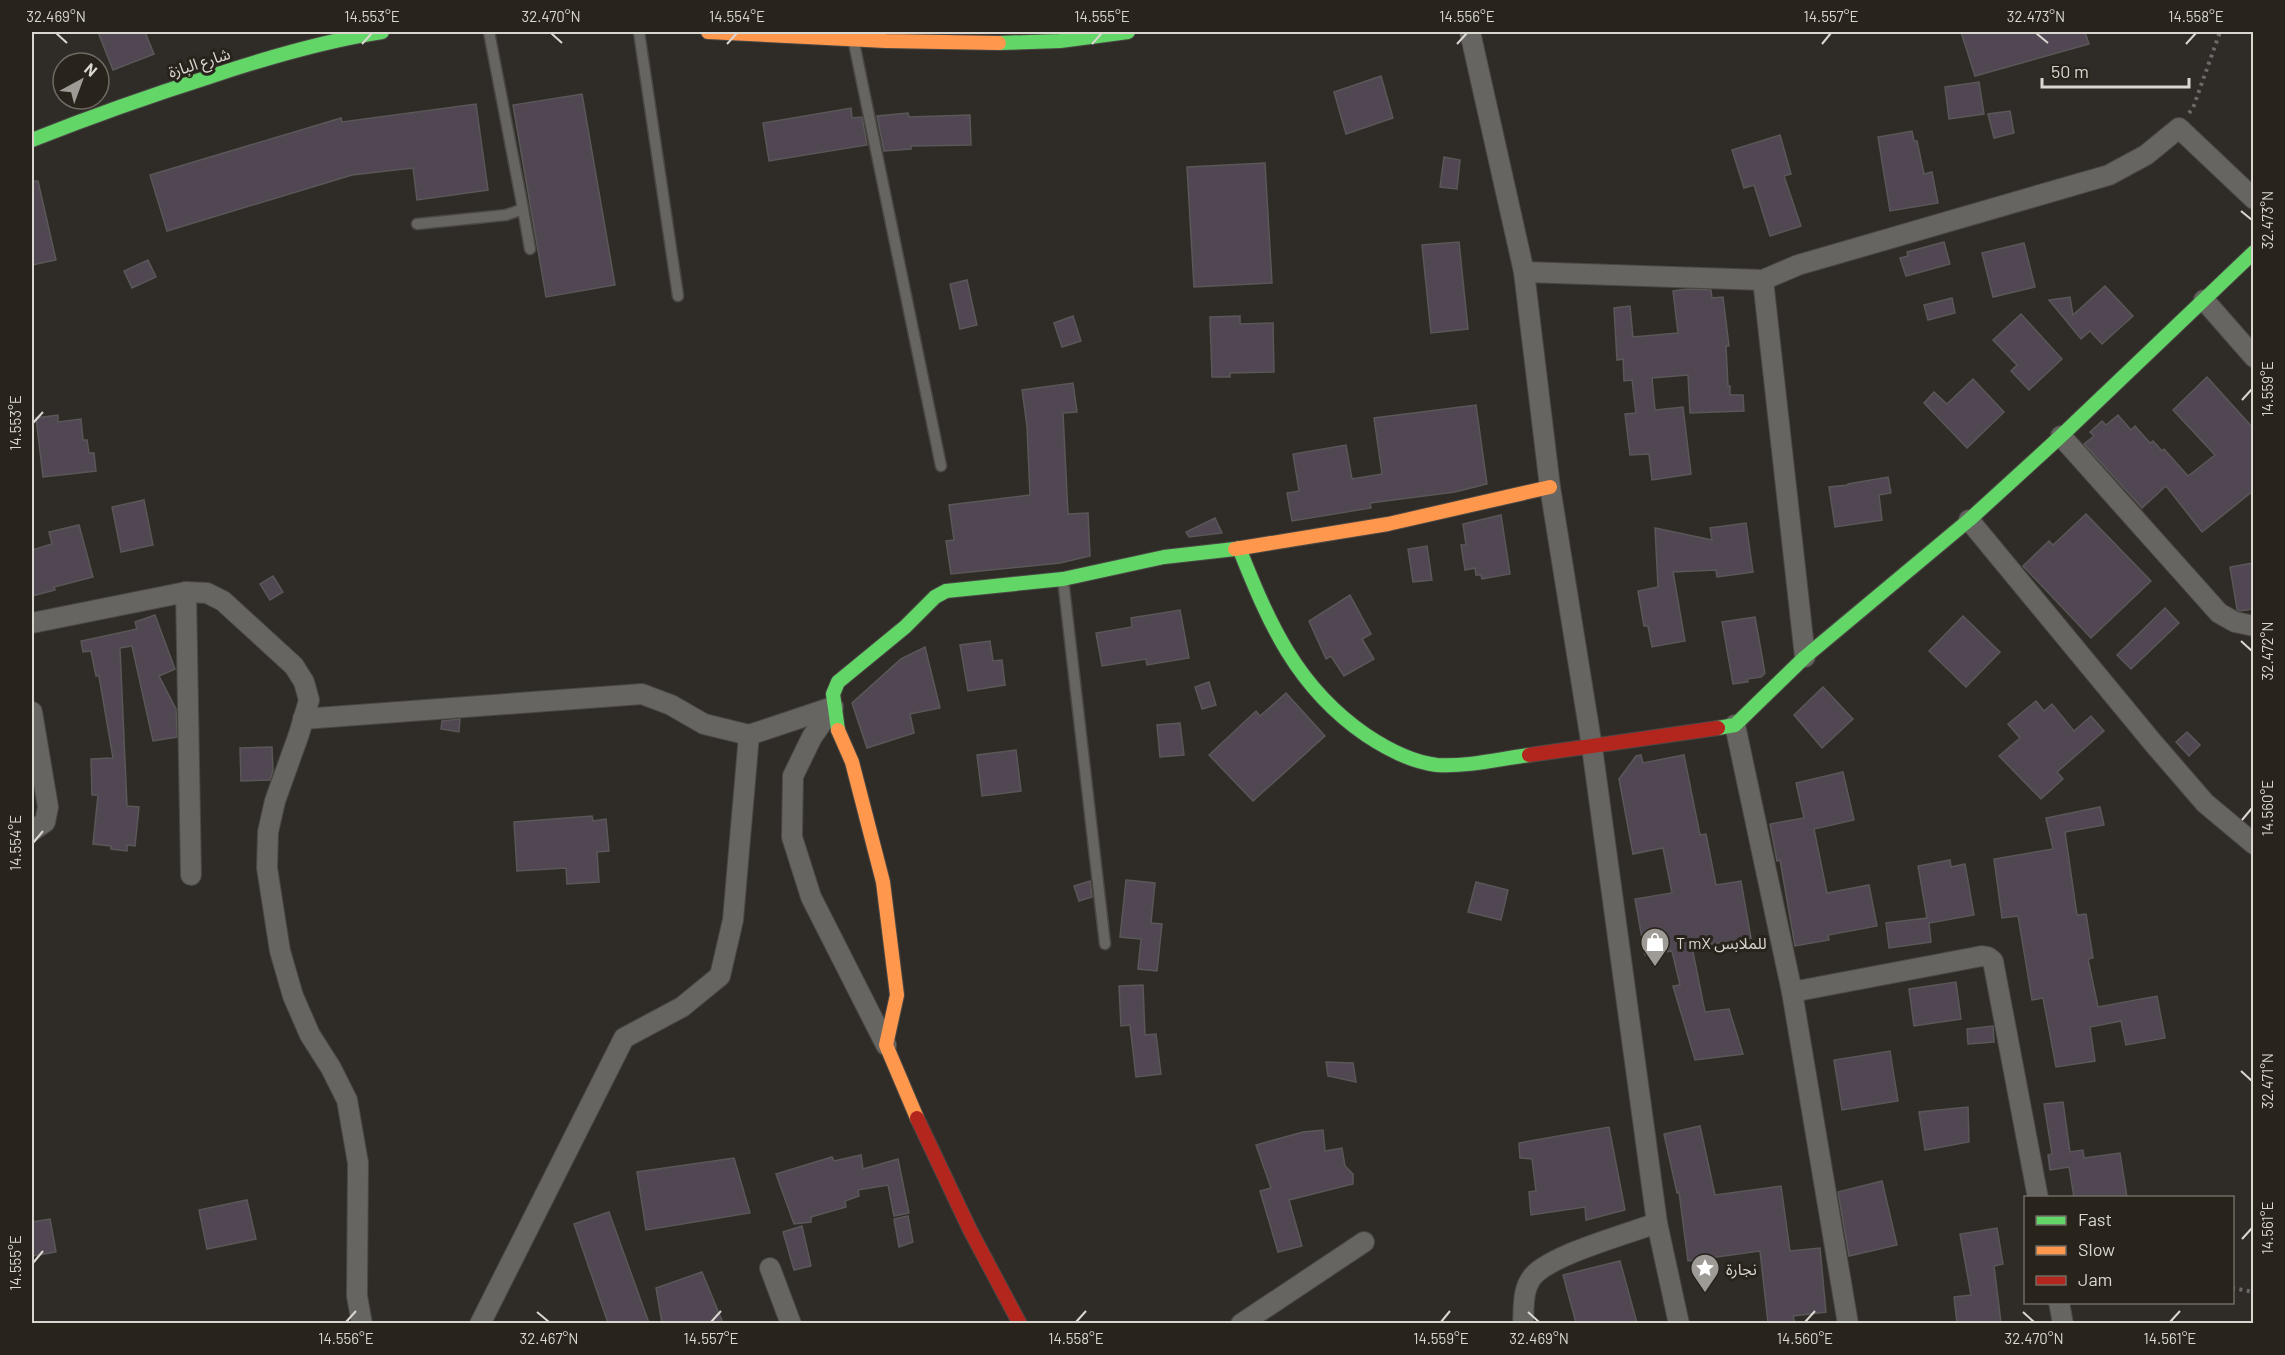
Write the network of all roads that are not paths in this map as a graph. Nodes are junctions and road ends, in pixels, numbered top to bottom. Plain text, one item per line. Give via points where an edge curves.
1 (382, 32) edge
2 (489, 32) edge
3 (639, 32) edge
4 (708, 32) edge
5 (1128, 32) edge
6 (1470, 32) edge
7 (854, 40) junction
8 (32, 140) edge
9 (2253, 199) edge
10 (523, 209) junction
11 (417, 224) dead end
12 (530, 249) dead end
13 (2253, 252) edge
14 (1524, 272) junction
15 (1763, 280) junction
16 (678, 296) dead end
17 (2204, 300) junction
18 (2253, 357) edge
19 (2061, 436) junction
20 (941, 466) dead end
21 (1550, 487) junction
22 (1969, 520) junction
23 (1239, 548) junction
24 (1063, 579) junction
25 (186, 592) junction
26 (32, 623) edge
27 (2253, 626) edge
28 (1805, 657) junction
29 (833, 707) junction
30 (32, 712) edge
31 (303, 719) junction
32 (1735, 725) junction
33 (749, 735) junction
34 (1592, 747) junction
35 (32, 831) edge
36 (2253, 844) edge
37 (191, 875) dead end
38 (1105, 944) dead end
39 (1792, 992) junction
40 (886, 1046) junction
41 (2038, 1196) edge
42 (1657, 1223) junction
43 (1364, 1242) dead end
44 (770, 1268) dead end
45 (2059, 1304) edge
46 (362, 1323) edge
47 (480, 1323) edge
48 (791, 1323) edge
49 (1020, 1323) edge
50 (1241, 1323) edge
51 (1523, 1323) edge
52 (1679, 1323) edge
53 (1848, 1323) edge
54 (2063, 1323) edge

1 - 8 street, شارع البازة via 276,55 105,111
2 - 10 lane
3 - 16 lane
4 - 7 street
5 - 7 street via 1014,43
6 - 14 street
7 - 20 lane
9 - 15 street via 2178,128 2146,155 2109,175 1798,265
10 - 11 lane via 506,215
10 - 12 lane
13 - 17 street
14 - 15 street
14 - 21 street
15 - 28 street
17 - 18 street
17 - 19 street
19 - 22 street
19 - 27 street via 2219,614
21 - 23 street via 1388,524
21 - 34 street
22 - 28 street
22 - 36 street via 2205,803
23 - 24 street via 1164,558
23 - 34 street via 1269,623 1303,680 1338,716 1378,743 1407,758 1435,765
24 - 29 street via 962,588 940,594 844,675 833,694
24 - 38 lane
25 - 26 street
25 - 31 street via 207,593 223,601 294,666 309,700
25 - 37 street
28 - 32 street
29 - 33 street
29 - 40 street via 838,731 852,762 883,882 897,995
29 - 40 street via 812,737 793,776 792,837 812,897
30 - 35 street via 48,807 45,822
31 - 33 street via 642,694 704,724
31 - 46 street via 275,801 268,832 267,868 280,951 293,996 347,1100 358,1163 357,1296
32 - 34 street
32 - 39 street
33 - 47 street via 733,920 720,976 682,1007 624,1038
34 - 42 street
39 - 41 street via 1982,956 1993,961
39 - 53 street
40 - 49 street via 970,1230
42 - 51 street via 1552,1261 1533,1276 1524,1294
42 - 52 street
43 - 50 street
44 - 48 street
45 - 54 street

